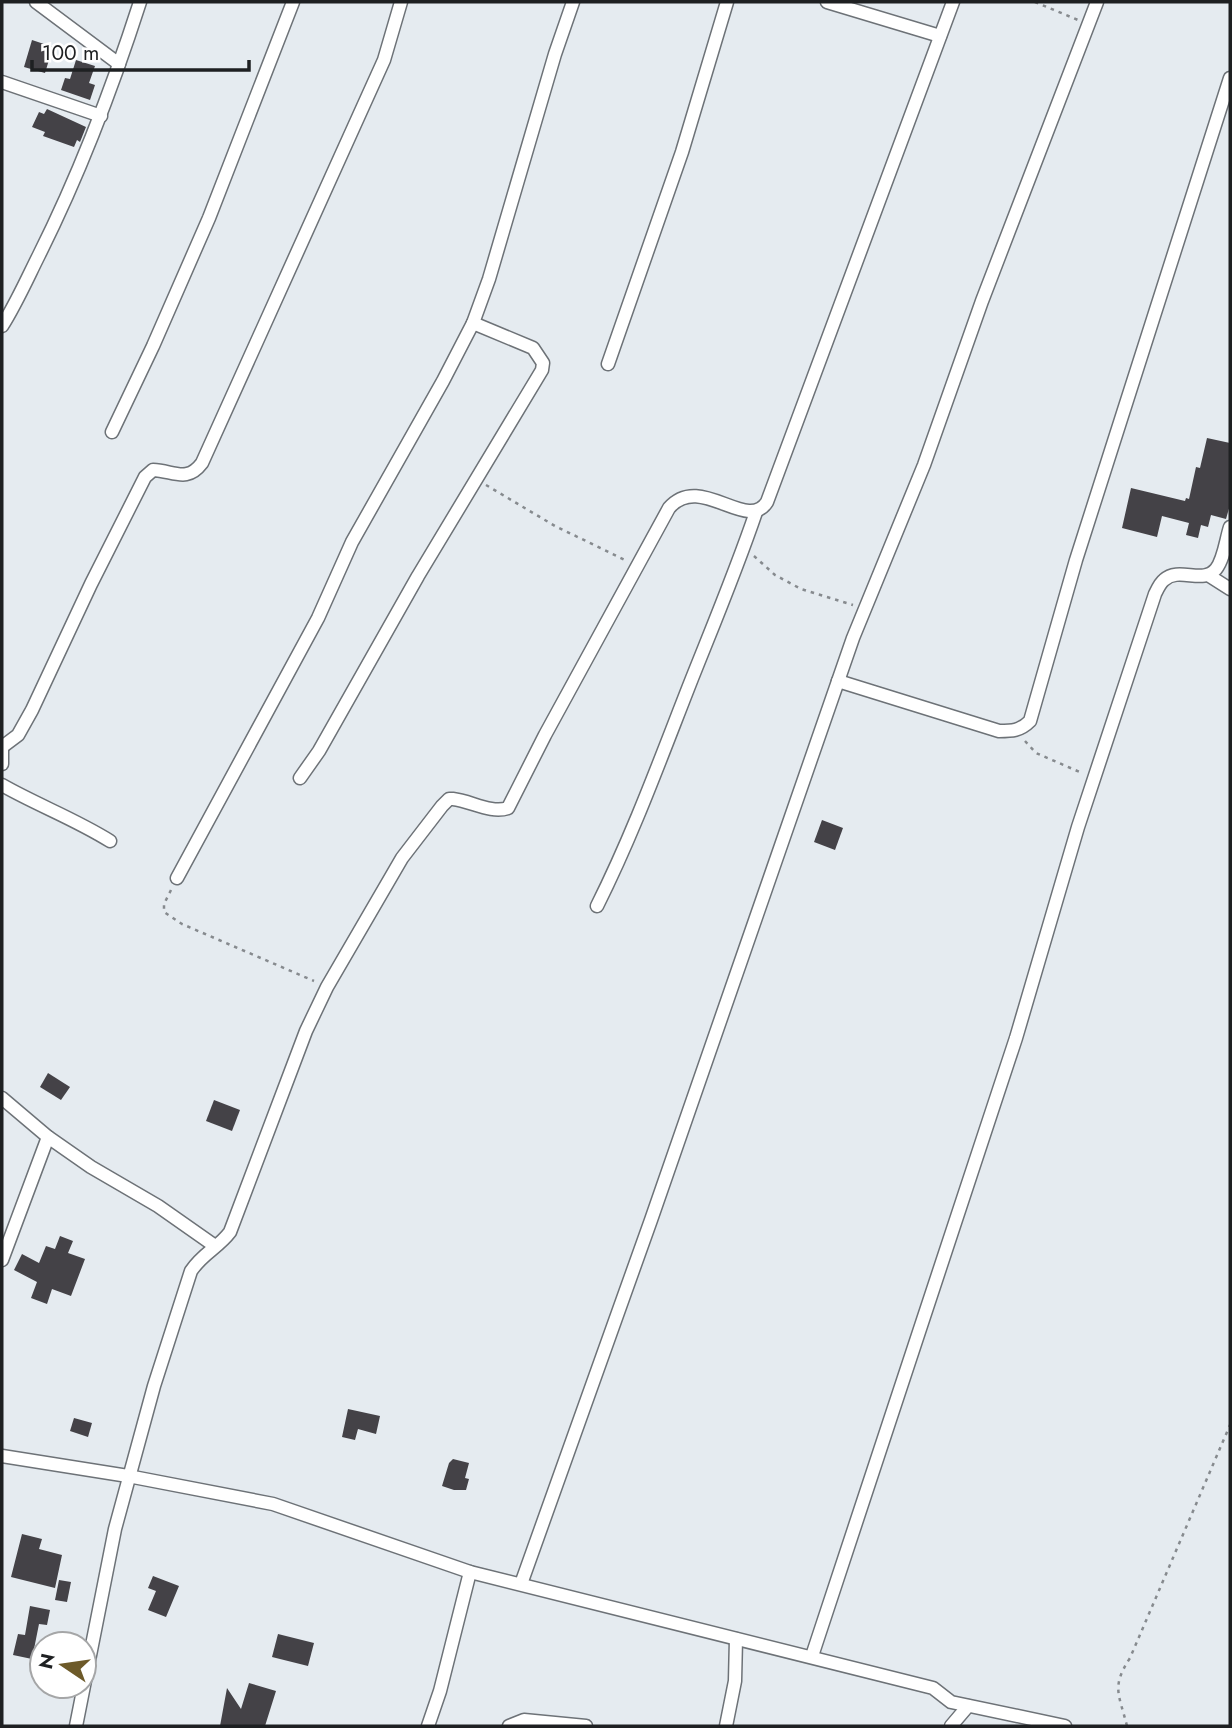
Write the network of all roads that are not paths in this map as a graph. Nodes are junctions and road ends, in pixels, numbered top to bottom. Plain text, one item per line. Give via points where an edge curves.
1 (36, 2) edge
2 (140, 2) edge
3 (293, 2) edge
4 (401, 2) edge
5 (573, 2) edge
6 (727, 2) edge
7 (827, 2) edge
8 (953, 2) edge
9 (1097, 2) edge
10 (940, 36) junction
11 (120, 64) junction
12 (1230, 78) edge
13 (2, 82) edge
14 (101, 116) junction
15 (473, 323) junction
16 (2, 326) edge
17 (608, 364) dead end
18 (112, 432) dead end
19 (755, 512) junction
20 (1230, 527) edge
21 (1208, 575) junction
22 (1230, 589) edge
23 (838, 681) junction
24 (2, 747) edge
25 (2, 764) edge
26 (300, 778) dead end
27 (2, 785) edge
28 (110, 841) dead end
29 (177, 878) road end
30 (597, 906) dead end
31 (2, 1098) edge
32 (48, 1138) junction
33 (215, 1246) junction
34 (2, 1260) edge
35 (2, 1456) edge
36 (128, 1476) junction
37 (470, 1572) junction
38 (521, 1584) junction
39 (736, 1639) junction
40 (812, 1656) junction
41 (968, 1706) junction
42 (76, 1726) edge
43 (428, 1726) edge
44 (509, 1726) edge
45 (586, 1726) edge
46 (726, 1726) edge
47 (951, 1726) edge
48 (1065, 1726) edge

1 - 11 street
2 - 11 street
3 - 18 street via 209,218
4 - 24 street via 384,60 202,463 189,475 153,470 145,477 32,710 18,735
5 - 15 street
6 - 17 street via 686,140
7 - 10 street
8 - 10 street
9 - 23 street
10 - 19 street via 767,502
11 - 14 street
12 - 23 street via 1076,561 1030,721 1018,729 999,731
13 - 14 street
14 - 16 street via 62,209
15 - 26 street via 533,348 543,363 537,382
15 - 29 street via 358,531 318,618
19 - 30 street via 649,793
19 - 33 street via 697,495 676,499 508,808 453,799 442,806 402,858 306,1031 230,1232
20 - 21 street via 1219,565
21 - 22 street
21 - 40 street via 1174,575 1164,579 1154,594 999,1090
23 - 38 street
24 - 25 street
27 - 28 street
31 - 32 street
32 - 33 street
32 - 34 street
33 - 36 street via 191,1271
35 - 36 street
36 - 37 street via 273,1504
36 - 42 street
37 - 38 street
37 - 43 street
38 - 39 street
39 - 40 street
39 - 46 street via 736,1671
40 - 41 street via 933,1688 951,1702
41 - 47 street
41 - 48 street
44 - 45 street via 524,1720

